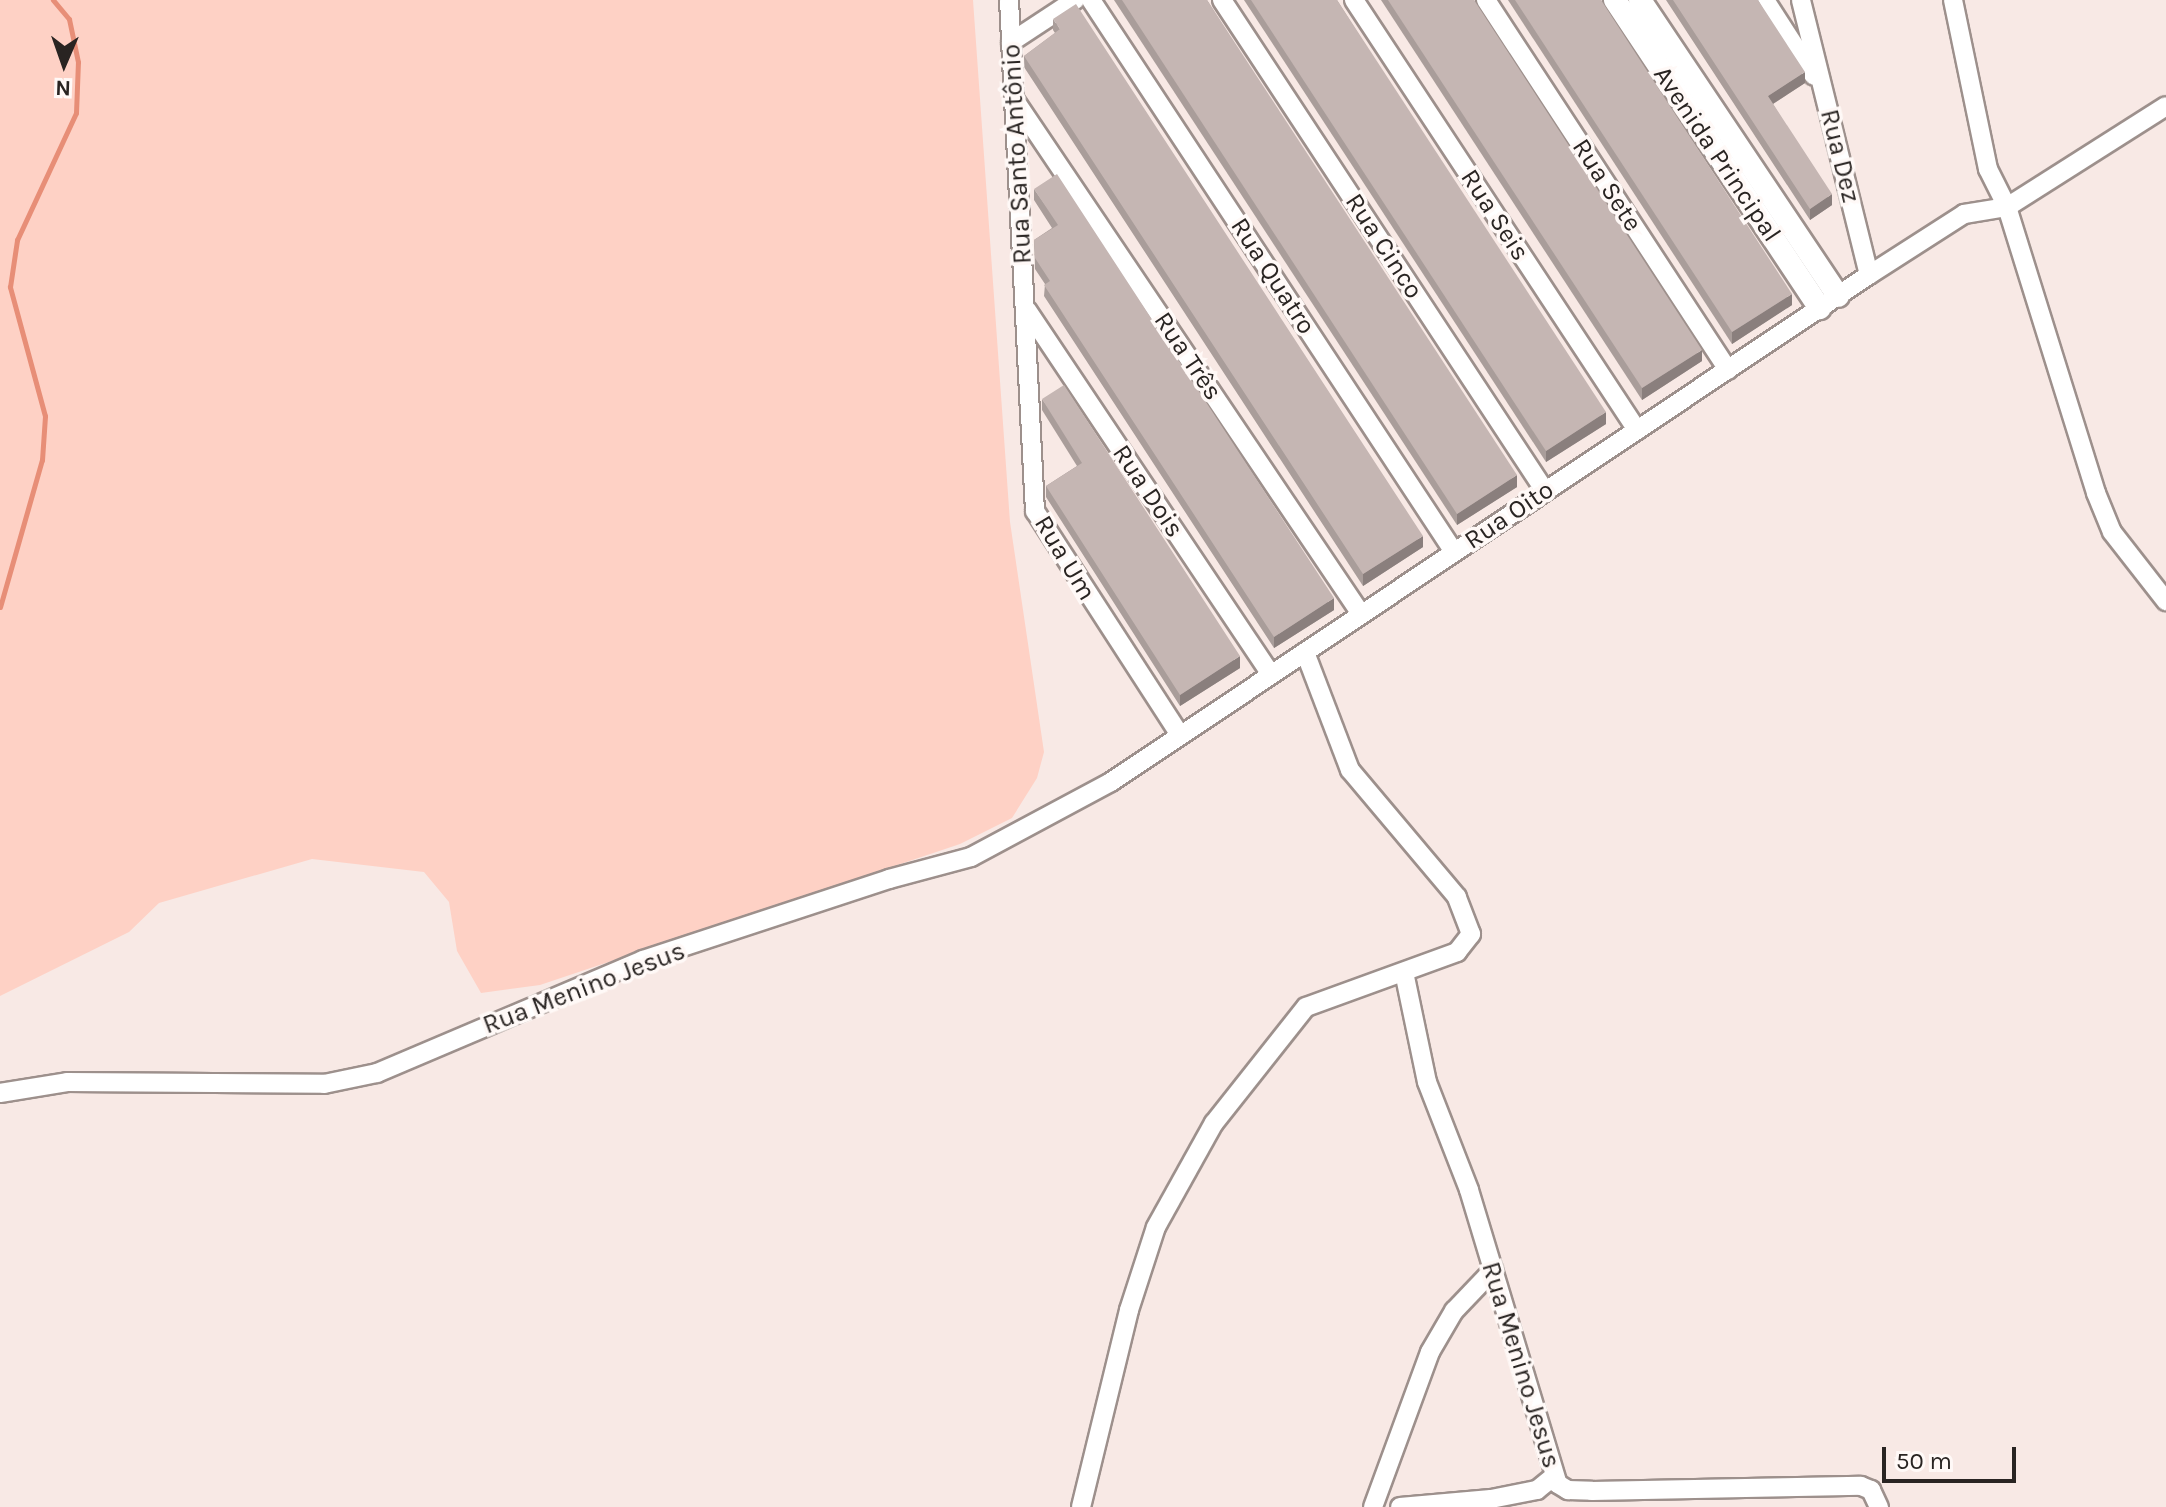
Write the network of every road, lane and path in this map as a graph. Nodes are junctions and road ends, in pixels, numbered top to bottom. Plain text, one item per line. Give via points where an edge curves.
1 (1009, 0) edge
2 (1075, 0) edge
3 (1091, 0) edge
4 (1222, 0) edge
5 (1354, 0) edge
6 (1486, 0) edge
7 (1615, 0) edge
8 (1640, 0) edge
9 (1765, 0) edge
10 (1801, 0) edge
11 (1953, 0) edge
12 (1011, 42) junction
13 (1824, 92) junction
14 (1014, 99) junction
15 (2166, 106) edge
16 (2007, 207) junction
17 (1869, 275) junction
18 (1829, 302) junction
19 (1025, 307) junction
20 (1728, 370) junction
21 (1637, 430) junction
22 (1545, 491) junction
23 (1454, 552) junction
24 (2166, 601) edge
25 (1361, 614) junction
26 (1305, 652) junction
27 (1271, 674) junction
28 (1180, 735) junction
29 (1404, 972) junction
30 (0, 1093) edge
31 (1493, 1270) junction
32 (1553, 1477) junction
33 (1081, 1507) edge
34 (1373, 1507) edge
35 (1400, 1507) edge
36 (1879, 1507) edge

1 - 12 street, Rua Santo Antônio
2 - 12 street
3 - 23 street, Rua Quatro
4 - 22 street, Rua Cinco
5 - 21 street, Rua Seis
6 - 20 street, Rua Sete
7 - 18 street, Avenida Principal
8 - 18 street, Avenida Principal
9 - 13 street
10 - 13 street, Rua Dez
11 - 16 street via 1988,169
12 - 14 street, Rua Santo Antônio
13 - 17 street, Rua Dez
14 - 19 street, Rua Santo Antônio
14 - 25 street, Rua Três
15 - 16 street
16 - 17 street via 1964,214
16 - 24 street via 2096,493 2112,532
17 - 18 street
18 - 20 street, Rua Oito
19 - 27 street, Rua Dois
19 - 28 street, Rua Um via 1035,511
20 - 21 street, Rua Oito
21 - 22 street, Rua Oito
22 - 23 street, Rua Oito
23 - 25 street, Rua Oito
25 - 26 street, Rua Oito
26 - 27 street, Rua Oito
26 - 29 street via 1350,770 1468,914 1471,934 1463,947
27 - 28 street, Rua Oito
28 - 30 street, Rua Menino Jesus via 999,846 631,964 377,1073 324,1084 67,1082
29 - 31 street, Rua Menino Jesus via 1427,1082
29 - 33 street via 1299,1013 1250,1072 1186,1169 1156,1227 1129,1310
31 - 32 street, Rua Menino Jesus
31 - 34 street via 1454,1311 1430,1352
32 - 35 street via 1537,1490
32 - 36 street, Rua Menino Jesus via 1568,1490 1592,1491 1861,1486 1871,1490

